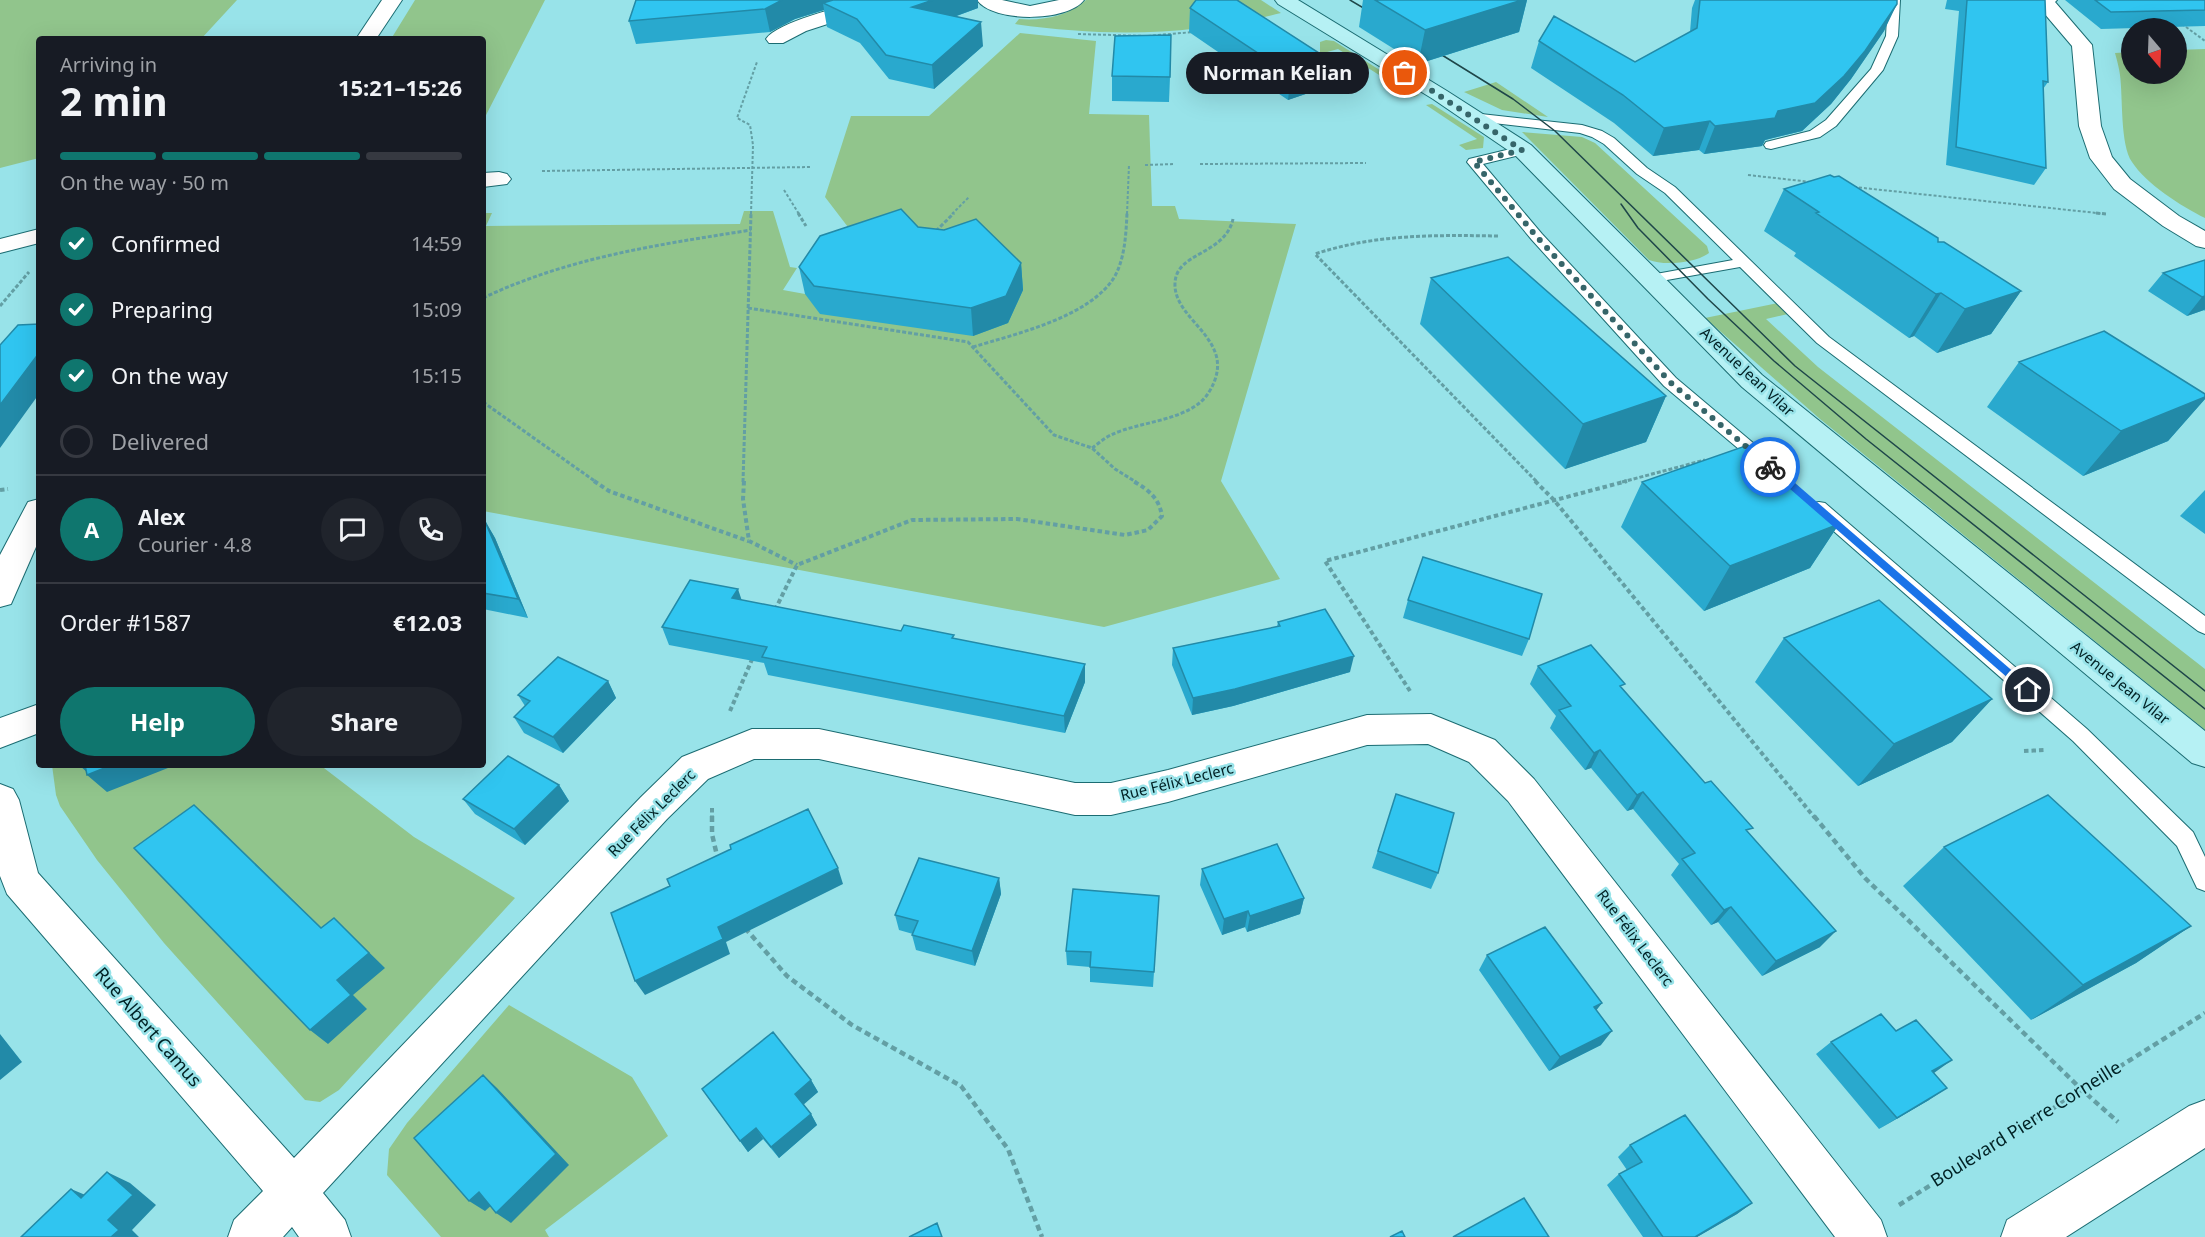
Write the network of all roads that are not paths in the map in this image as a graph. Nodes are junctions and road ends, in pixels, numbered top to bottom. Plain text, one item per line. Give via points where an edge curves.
1 (392, 0) edge
2 (882, 0) edge
3 (987, 0) edge
4 (1074, 0) edge
5 (1285, 0) edge
6 (1894, 0) edge
7 (2047, 0) edge
8 (368, 36) edge
9 (776, 39) dead end
10 (1472, 117) junction
11 (1771, 146) edge
12 (1522, 150) junction
13 (36, 237) edge
14 (2205, 241) edge
15 (0, 246) edge
16 (1744, 262) junction
17 (1650, 279) junction
18 (1776, 472) edge
19 (1803, 495) edge
20 (36, 516) edge
21 (0, 595) edge
22 (2205, 626) edge
23 (36, 719) edge
24 (0, 733) edge
25 (2205, 752) edge
26 (0, 800) edge
27 (2205, 881) edge
28 (11, 888) edge
29 (2205, 1122) edge
30 (294, 1192) junction
31 (1862, 1234) edge
32 (251, 1237) edge
33 (328, 1237) edge
34 (2024, 1237) edge

1 - 8 street
2 - 9 street via 799,27
3 - 4 street via 1020,12 1054,10
5 - 10 main road, Avenue Jean Vilar
6 - 11 lane via 1892,36 1877,70 1831,123 1815,134
7 - 14 street via 2044,2 2082,45 2090,126 2101,158 2122,184
10 - 12 main road, Avenue Jean Vilar
10 - 16 lane via 1597,134 1670,190
12 - 17 main road, Avenue Jean Vilar
12 - 18 lane via 1474,162 1670,382
13 - 15 street
16 - 17 lane
16 - 22 lane via 1823,340
17 - 25 main road, Avenue Jean Vilar via 1752,381
19 - 27 lane via 2080,735 2185,839
20 - 21 street
23 - 24 street
26 - 28 street, Rue Albert Camus
28 - 30 street, Rue Albert Camus
29 - 34 street
30 - 31 street, Rue Félix Leclerc via 654,808 695,768 712,760 752,744 819,744 1075,799 1112,799 1367,730 1431,729 1482,750 1521,790
30 - 32 street, Rue Félix Leclerc
30 - 33 street, Rue Albert Camus

